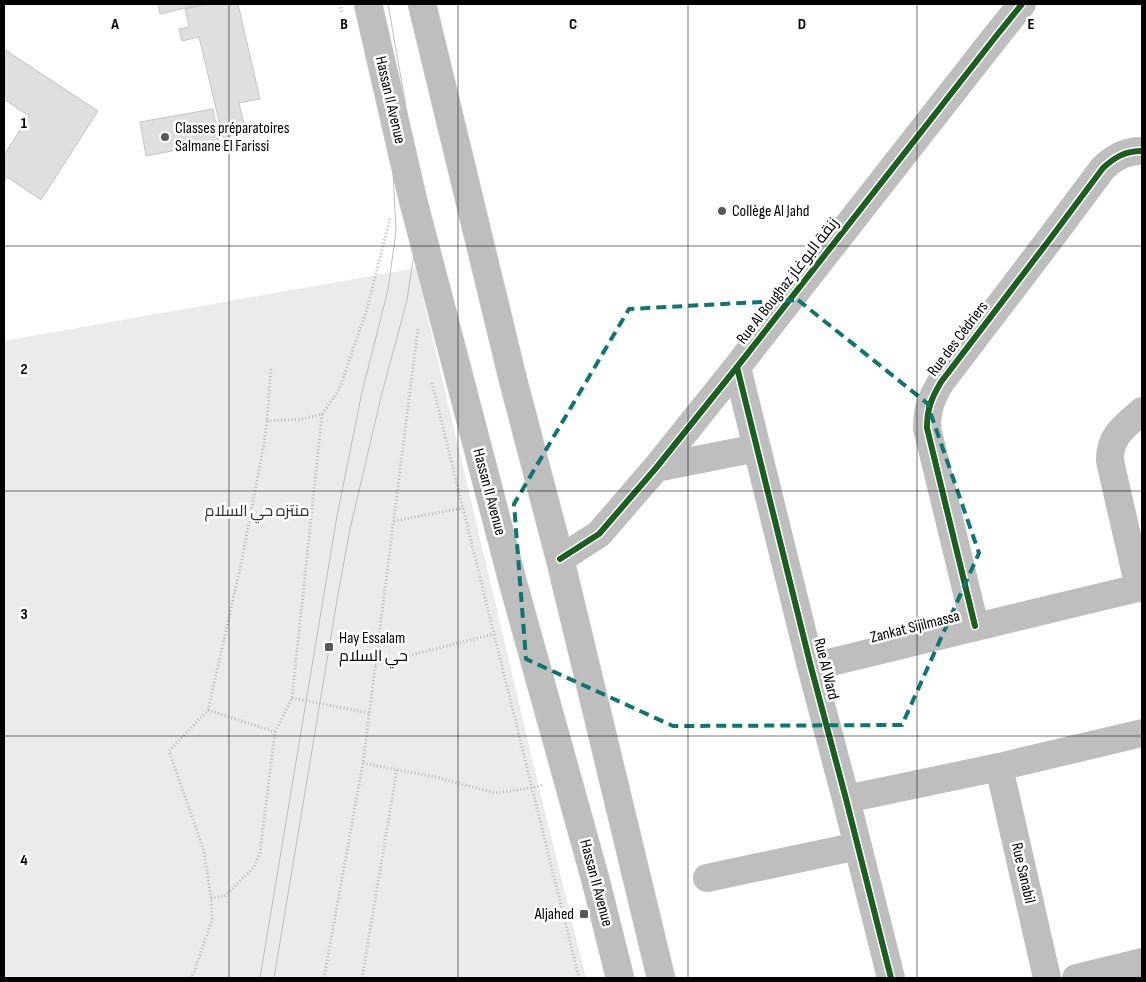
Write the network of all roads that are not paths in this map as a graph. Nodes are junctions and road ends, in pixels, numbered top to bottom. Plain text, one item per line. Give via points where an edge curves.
1 (368, 4) edge
2 (422, 4) edge
3 (1022, 4) edge
4 (1142, 151) edge
5 (738, 367) junction
6 (1142, 411) edge
7 (758, 448) junction
8 (656, 468) junction
9 (560, 559) junction
10 (1141, 587) edge
11 (976, 626) junction
12 (811, 667) junction
13 (1142, 733) edge
14 (999, 767) junction
15 (846, 799) junction
16 (858, 846) junction
17 (707, 878) dead end
18 (1142, 962) edge
19 (620, 978) edge
20 (661, 978) edge
21 (891, 978) edge
22 (1047, 978) edge
23 (1076, 978) edge

1 - 19 main road, Hassan II Avenue via 413,200
2 - 9 main road
3 - 5 main road, Rue Al Boughaz زنقة البوغاز
4 - 11 main road, Rue des Cédriers via 1121,155 1102,168 941,382 928,409 927,428
5 - 7 main road, Rue Al Ward
5 - 8 main road, Rue Al Boughaz زنقة البوغاز
6 - 10 main road via 1116,436 1109,453
7 - 8 main road
7 - 12 main road, Rue Al Ward
8 - 9 main road, Rue Al Boughaz زنقة البوغاز via 600,534
9 - 20 main road
10 - 11 main road, Zankat Sijilmassa
11 - 12 main road, Zankat Sijilmassa
12 - 15 main road, Rue Al Ward
13 - 14 main road
14 - 15 main road
14 - 22 main road, Rue Sanabil
15 - 16 main road, Rue Al Ward
16 - 17 main road
16 - 21 main road, Rue Al Ward
18 - 23 main road

